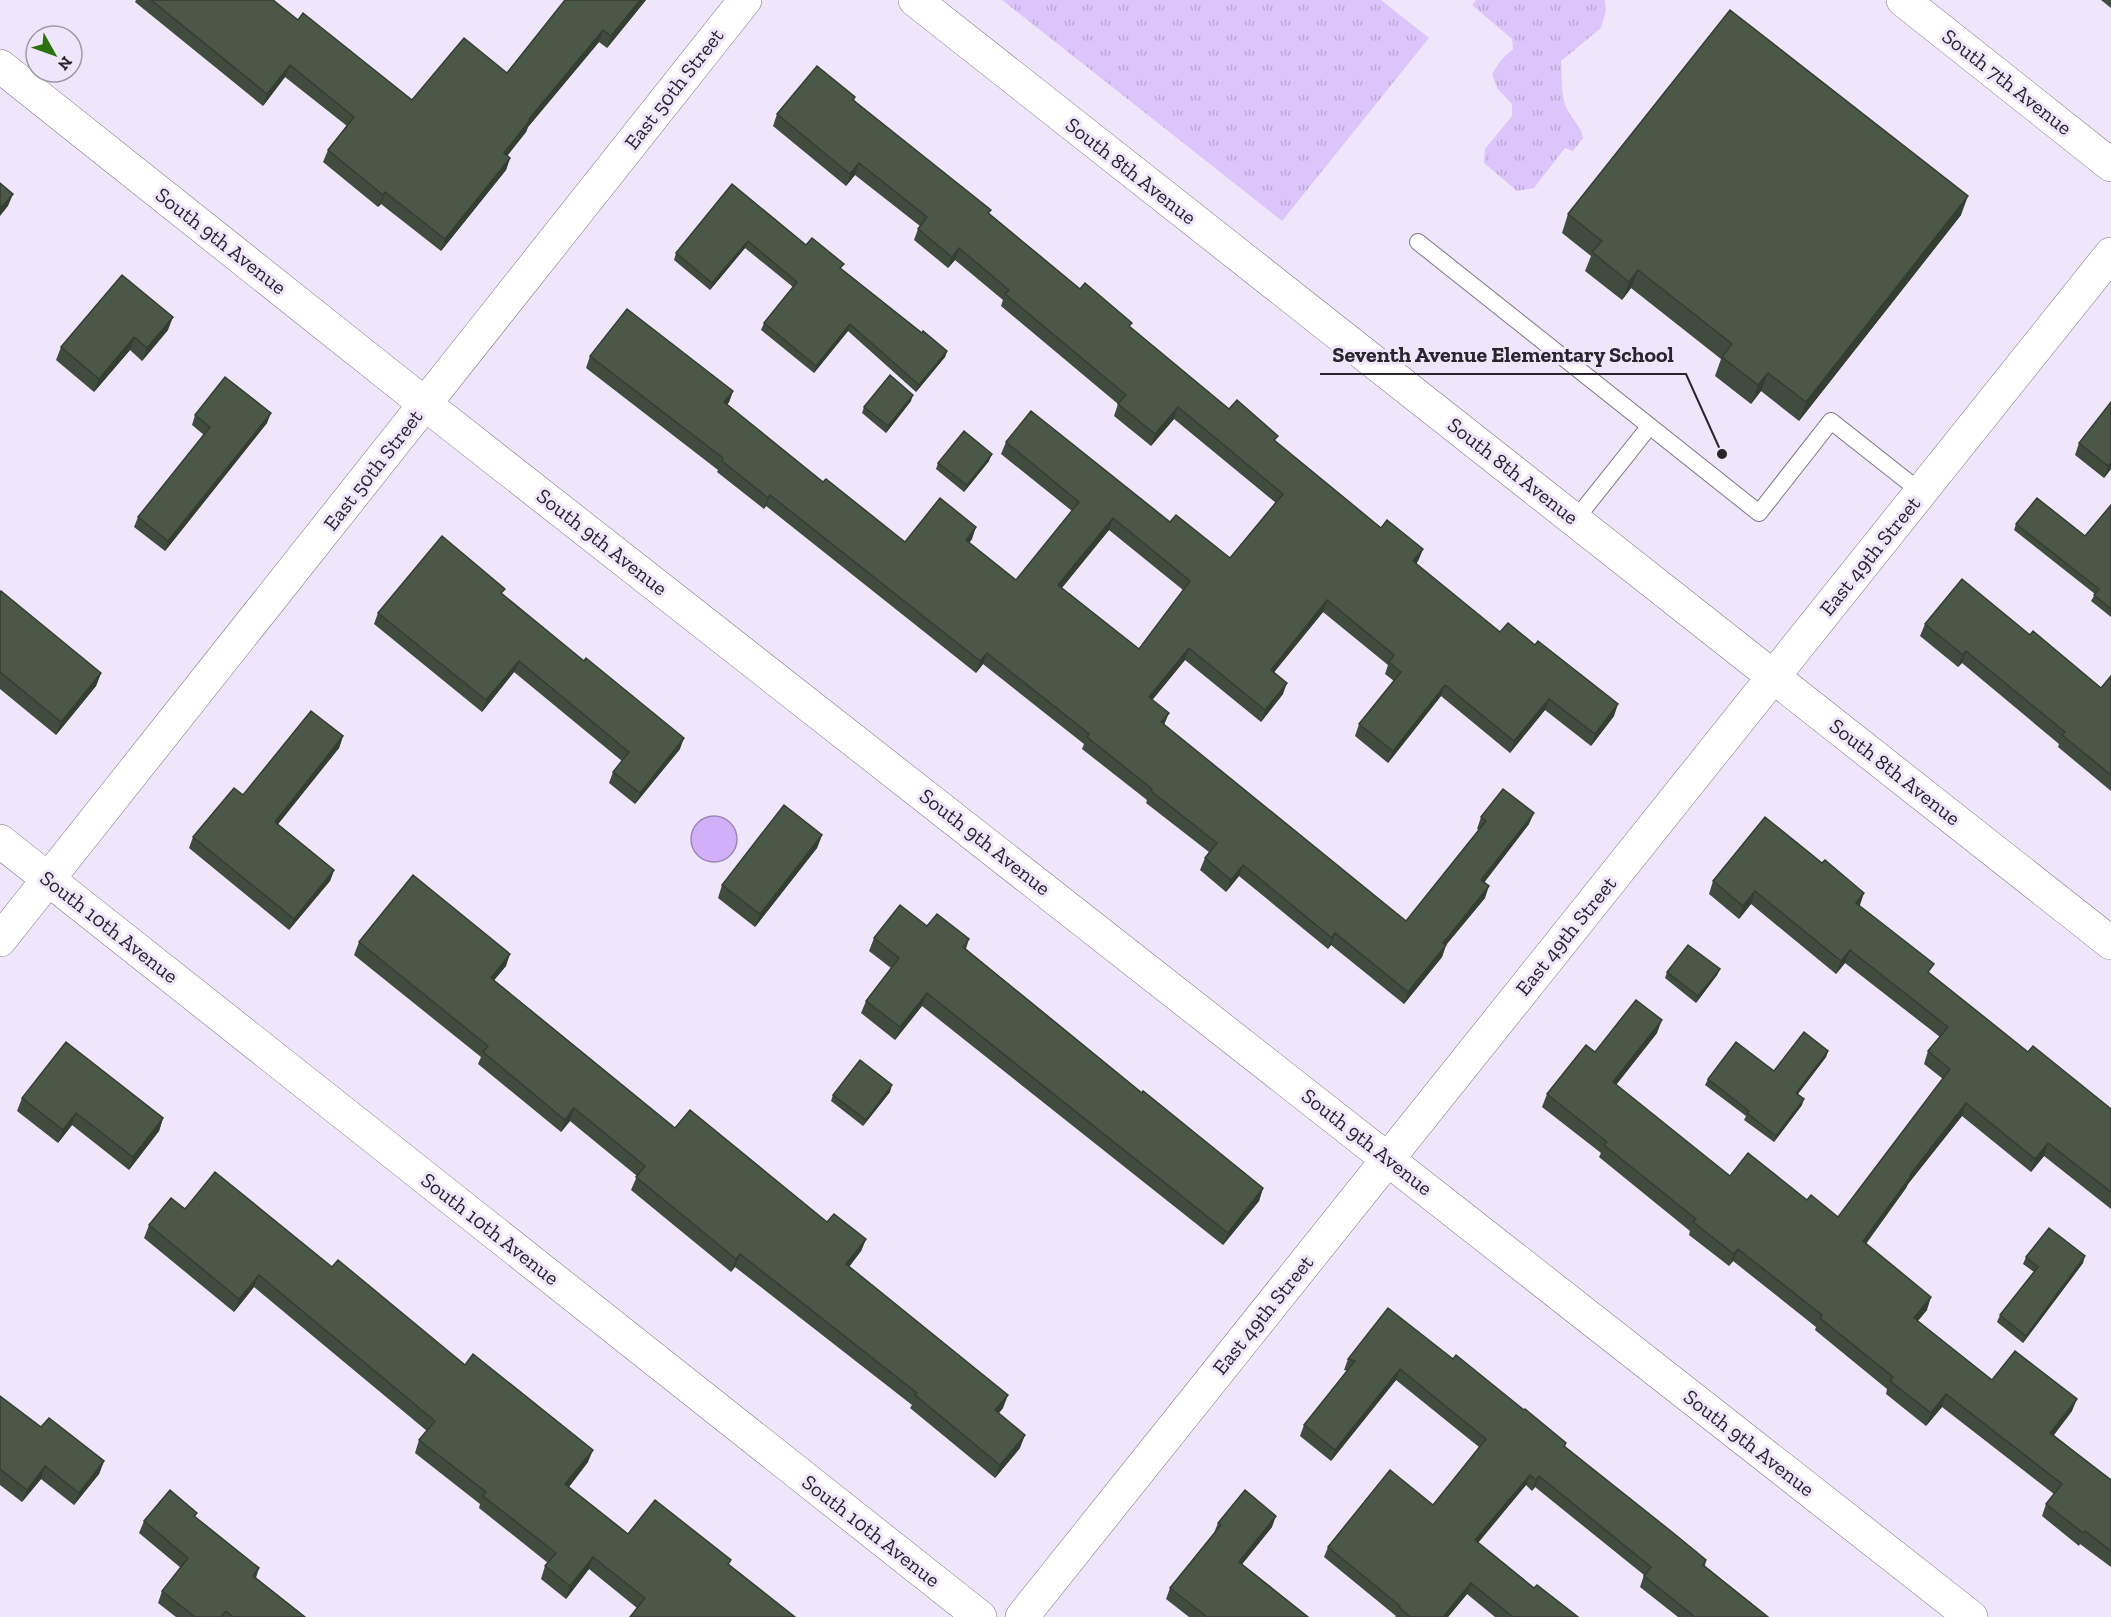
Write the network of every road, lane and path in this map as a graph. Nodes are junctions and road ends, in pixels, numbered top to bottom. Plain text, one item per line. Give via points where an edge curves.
1 (745, 0) edge
2 (915, 0) edge
3 (1902, 0) edge
4 (0, 66) edge
5 (2111, 165) edge
6 (1418, 242) dead end
7 (2111, 254) edge
8 (425, 404) junction
9 (1649, 427) junction
10 (1921, 492) junction
11 (1575, 520) junction
12 (1774, 676) junction
13 (0, 841) edge
14 (48, 879) junction
15 (0, 940) edge
16 (2111, 943) edge
17 (1388, 1158) junction
18 (980, 1617) edge
19 (1022, 1617) edge
20 (1971, 1617) edge

1 - 8 street, East 50th Street
2 - 11 street, South 8th Avenue
3 - 5 street, South 7th Avenue
4 - 8 street, South 9th Avenue
6 - 9 lane
7 - 10 street, East 49th Street
8 - 14 street, East 50th Street
8 - 17 street, South 9th Avenue
9 - 10 lane via 1759,513 1831,421
9 - 11 lane
10 - 12 street, East 49th Street
11 - 12 street, South 8th Avenue
12 - 16 street, South 8th Avenue
12 - 17 street, East 49th Street
13 - 14 street, South 10th Avenue
14 - 15 street, East 50th Street
14 - 18 street, South 10th Avenue
17 - 19 street, East 49th Street
17 - 20 street, South 9th Avenue

